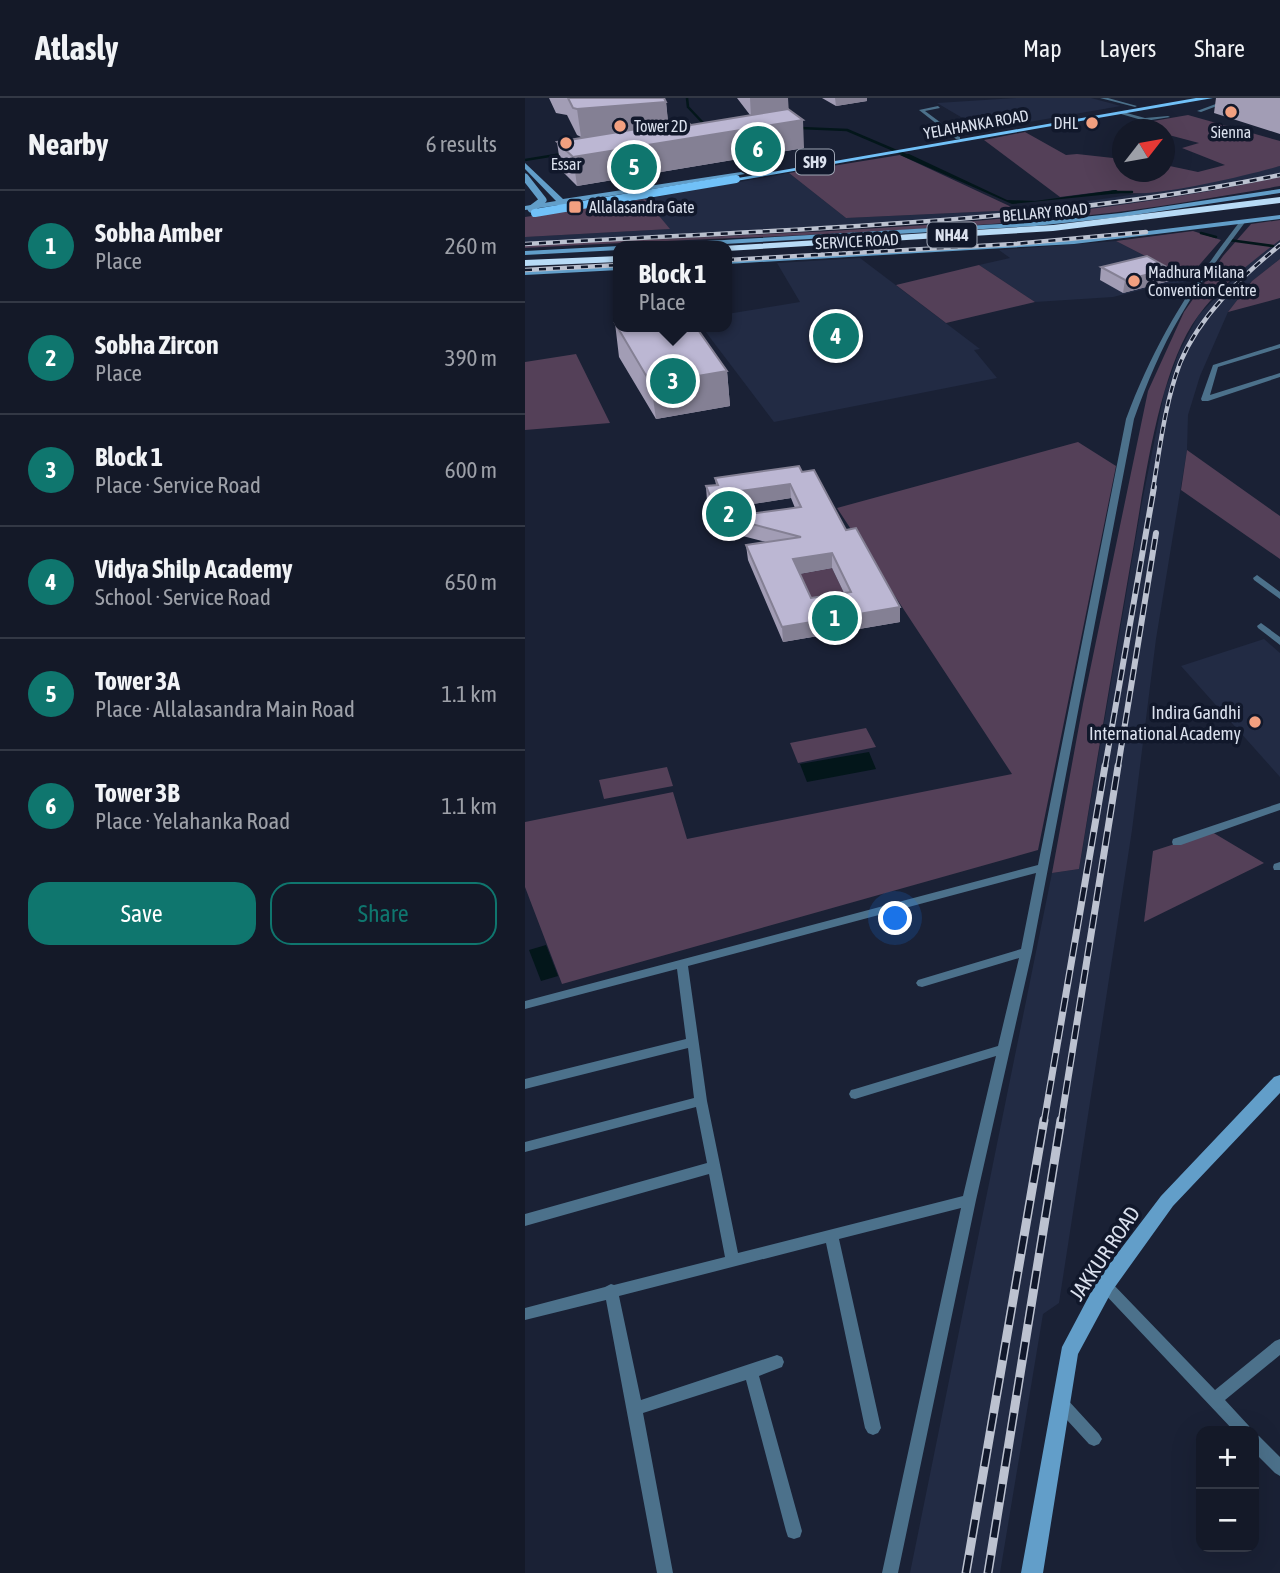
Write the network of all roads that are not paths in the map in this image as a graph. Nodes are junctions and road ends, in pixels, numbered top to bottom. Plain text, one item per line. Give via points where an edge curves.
1 (1103, 98) edge
2 (1184, 98) edge
3 (1210, 98) edge
4 (1223, 103) junction
5 (1135, 106) junction
6 (1234, 106) dead end
7 (938, 107) dead end
8 (1199, 111) dead end
9 (1123, 113) junction
10 (1168, 117) dead end
11 (958, 138) junction
12 (932, 144) junction
13 (872, 155) junction
14 (525, 165) edge
15 (758, 176) junction
16 (525, 177) edge
17 (739, 177) junction
18 (1280, 191) edge
19 (1280, 200) edge
20 (561, 202) junction
21 (1280, 207) edge
22 (568, 209) junction
23 (526, 212) edge
24 (1280, 217) edge
25 (1172, 218) junction
26 (1243, 221) junction
27 (1182, 230) junction
28 (732, 241) edge
29 (732, 248) edge
30 (613, 251) edge
31 (613, 251) edge
32 (732, 254) edge
33 (525, 255) edge
34 (613, 259) edge
35 (732, 262) edge
36 (525, 264) edge
37 (613, 268) edge
38 (554, 271) junction
39 (525, 272) edge
40 (1280, 346) edge
41 (1280, 375) edge
42 (1257, 578) dead end
43 (1280, 596) edge
44 (1261, 626) dead end
45 (1280, 642) edge
46 (1280, 806) edge
47 (1177, 842) dead end
48 (1041, 868) junction
49 (1026, 952) junction
50 (682, 964) junction
51 (922, 984) dead end
52 (525, 1005) edge
53 (693, 1042) junction
54 (1005, 1049) junction
55 (1280, 1082) edge
56 (525, 1084) edge
57 (855, 1094) dead end
58 (701, 1101) junction
59 (525, 1147) edge
60 (713, 1167) junction
61 (969, 1200) junction
62 (525, 1220) edge
63 (831, 1236) junction
64 (733, 1261) junction
65 (1105, 1285) junction
66 (611, 1290) junction
67 (525, 1314) edge
68 (1280, 1346) edge
69 (777, 1363) dead end
70 (751, 1371) junction
71 (1214, 1400) junction
72 (1059, 1401) junction
73 (635, 1409) junction
74 (1239, 1426) edge
75 (873, 1428) dead end
76 (1094, 1439) dead end
77 (1259, 1446) edge
78 (1280, 1468) edge
79 (794, 1531) dead end
80 (665, 1573) edge
81 (890, 1573) edge
82 (1032, 1573) edge

1 - 5 street
2 - 5 main road, YELAHANKA ROAD / SH9
3 - 4 street
3 - 9 main road, YELAHANKA ROAD / SH9
4 - 6 street
4 - 8 street
5 - 11 main road, YELAHANKA ROAD / SH9
7 - 11 street via 921,110
9 - 10 street via 1145,120
9 - 12 main road, YELAHANKA ROAD / SH9
11 - 12 main road, YELAHANKA ROAD / SH9
12 - 13 main road, YELAHANKA ROAD / SH9
13 - 15 main road, SH9
13 - 17 main road, SH9
14 - 20 main road
15 - 17 main road, SH9
15 - 22 main road
16 - 23 main road, bridge via 543,200
17 - 20 main road via 726,174
17 - 23 main road, SH9, bridge
17 - 23 main road, SH9, bridge
18 - 28 main road via 1046,223
19 - 25 highway, BELLARY ROAD / NH44
20 - 22 main road
20 - 23 main road
21 - 25 highway, BELLARY ROAD / NH44
22 - 23 main road
24 - 26 main road, SERVICE ROAD
25 - 27 highway
25 - 29 highway, BELLARY ROAD / NH44
25 - 32 highway, BELLARY ROAD / NH44 via 1010,237
26 - 27 main road, SERVICE ROAD
26 - 48 street via 1169,326 1130,419
27 - 35 main road, SERVICE ROAD via 1074,242
30 - 33 main road
31 - 33 highway
34 - 36 highway
36 - 38 main road
37 - 38 main road
38 - 39 main road
40 - 41 street via 1215,366 1205,399
42 - 43 street
44 - 45 street
46 - 47 street
48 - 49 street
48 - 50 street
49 - 51 street
49 - 54 street
50 - 52 street
50 - 53 street
53 - 56 street
53 - 58 street
54 - 57 street
54 - 61 street
55 - 65 main road, JAKKUR ROAD via 1167,1201
58 - 59 street
58 - 60 street
60 - 62 street
60 - 64 street
61 - 63 street
61 - 81 street
63 - 64 street
63 - 75 street
64 - 66 street
65 - 71 street
65 - 72 main road, JAKKUR ROAD via 1069,1353
66 - 67 street
66 - 73 street
68 - 71 street
69 - 70 street
70 - 73 street
70 - 79 street
71 - 74 street
72 - 76 street
72 - 82 main road, JAKKUR ROAD
73 - 80 street
77 - 78 street

